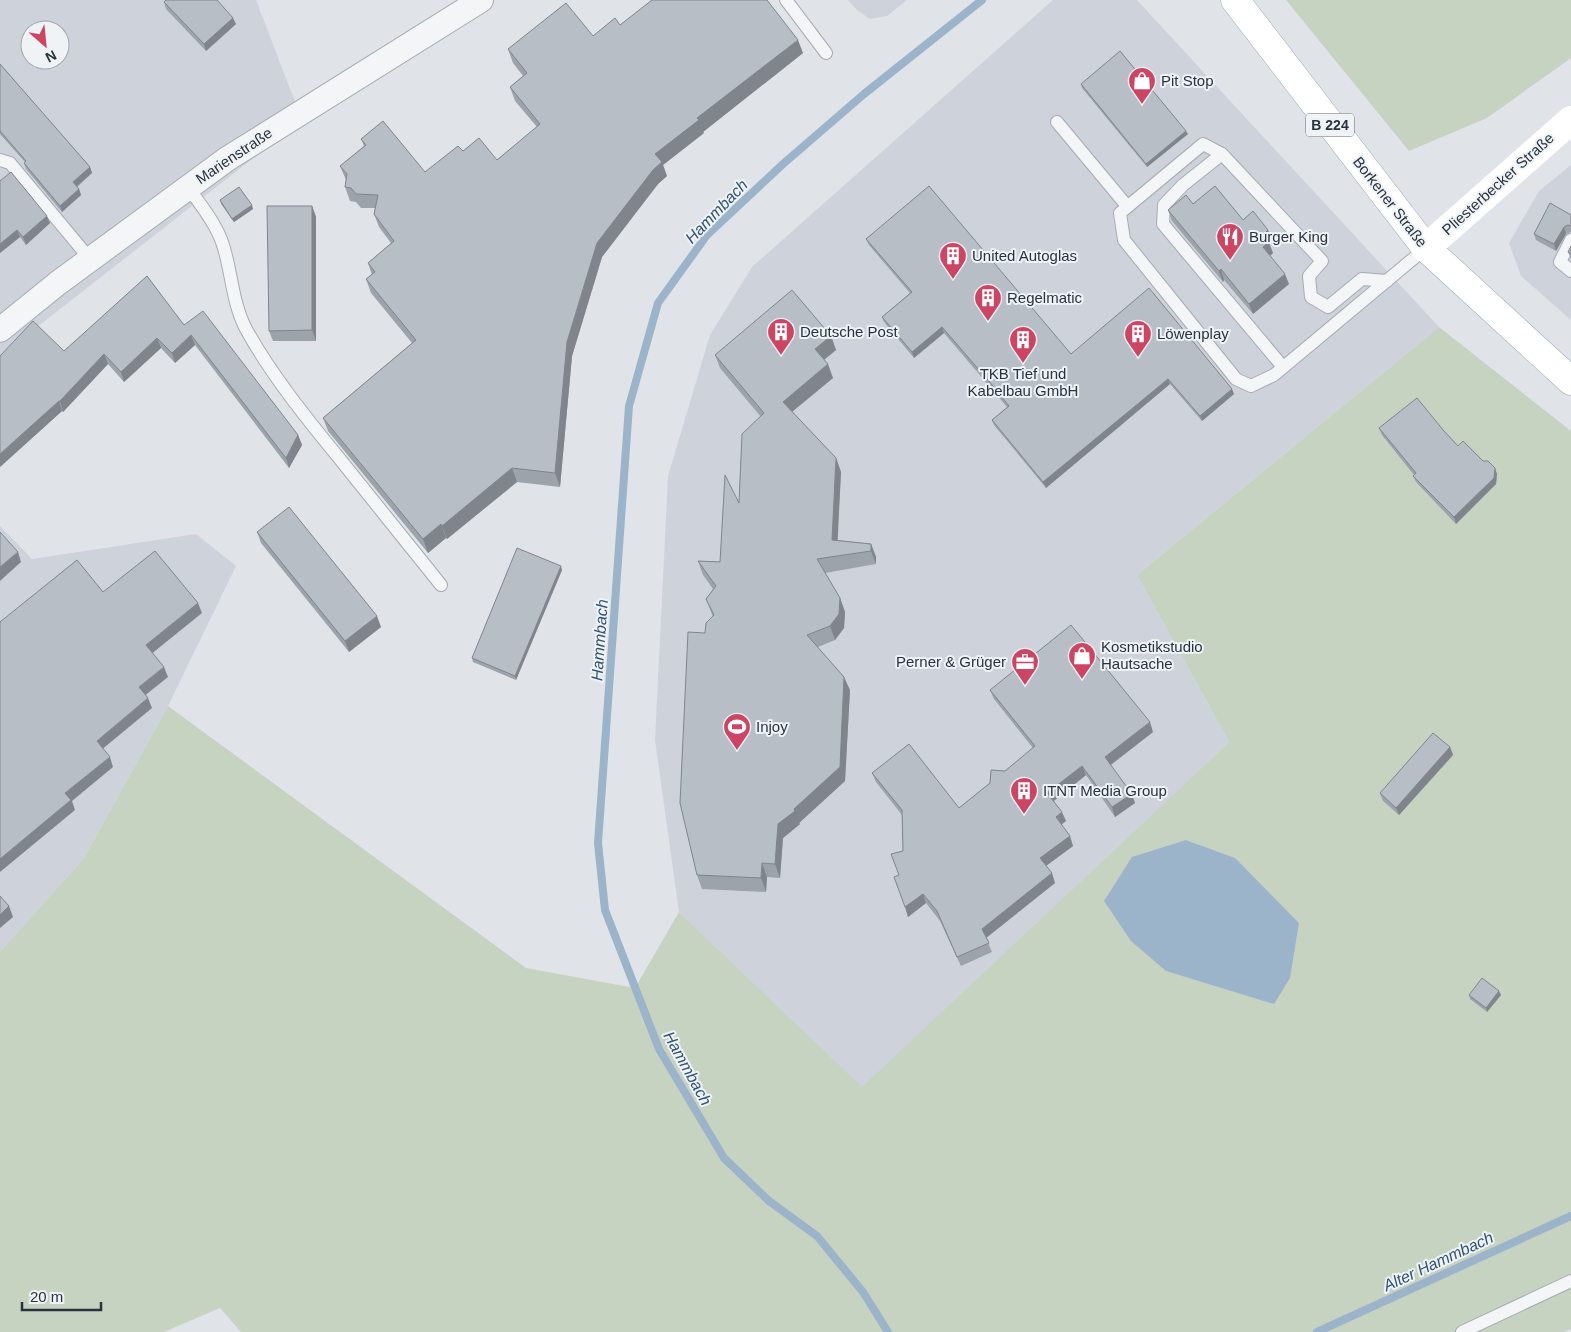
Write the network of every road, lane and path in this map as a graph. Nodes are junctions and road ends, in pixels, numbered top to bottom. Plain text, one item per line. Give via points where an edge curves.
1 (481, 0) edge
2 (786, 0) edge
3 (1235, 0) edge
4 (826, 53) dead end
5 (1057, 122) dead end
6 (1568, 128) edge
7 (1222, 154) junction
8 (0, 160) edge
9 (188, 187) junction
10 (1128, 206) junction
11 (1571, 240) edge
12 (1426, 248) junction
13 (90, 259) junction
14 (1571, 272) edge
15 (1387, 281) junction
16 (0, 330) edge
17 (1283, 367) junction
18 (1571, 380) edge
19 (442, 584) dead end
20 (1571, 1281) edge
21 (1462, 1332) edge

1 - 9 street, Marienstraße via 226,159
2 - 4 lane
3 - 12 main road, Borkener Straße / B 224
5 - 10 lane
6 - 12 main road, Pliesterbecker Straße
7 - 10 lane via 1203,144
7 - 15 lane via 1322,261 1309,276 1311,296 1328,307 1362,279
7 - 17 lane via 1164,205 1163,224
8 - 13 lane via 10,163
9 - 13 street, Marienstraße
9 - 19 lane via 217,229 228,262 232,292 246,329 314,426
10 - 17 lane via 1120,213 1124,240 1236,379 1251,386
11 - 14 lane via 1560,262
12 - 15 lane
12 - 18 main road, Borkener Straße / B 224
13 - 16 street, Marienstraße
15 - 17 lane
20 - 21 lane

